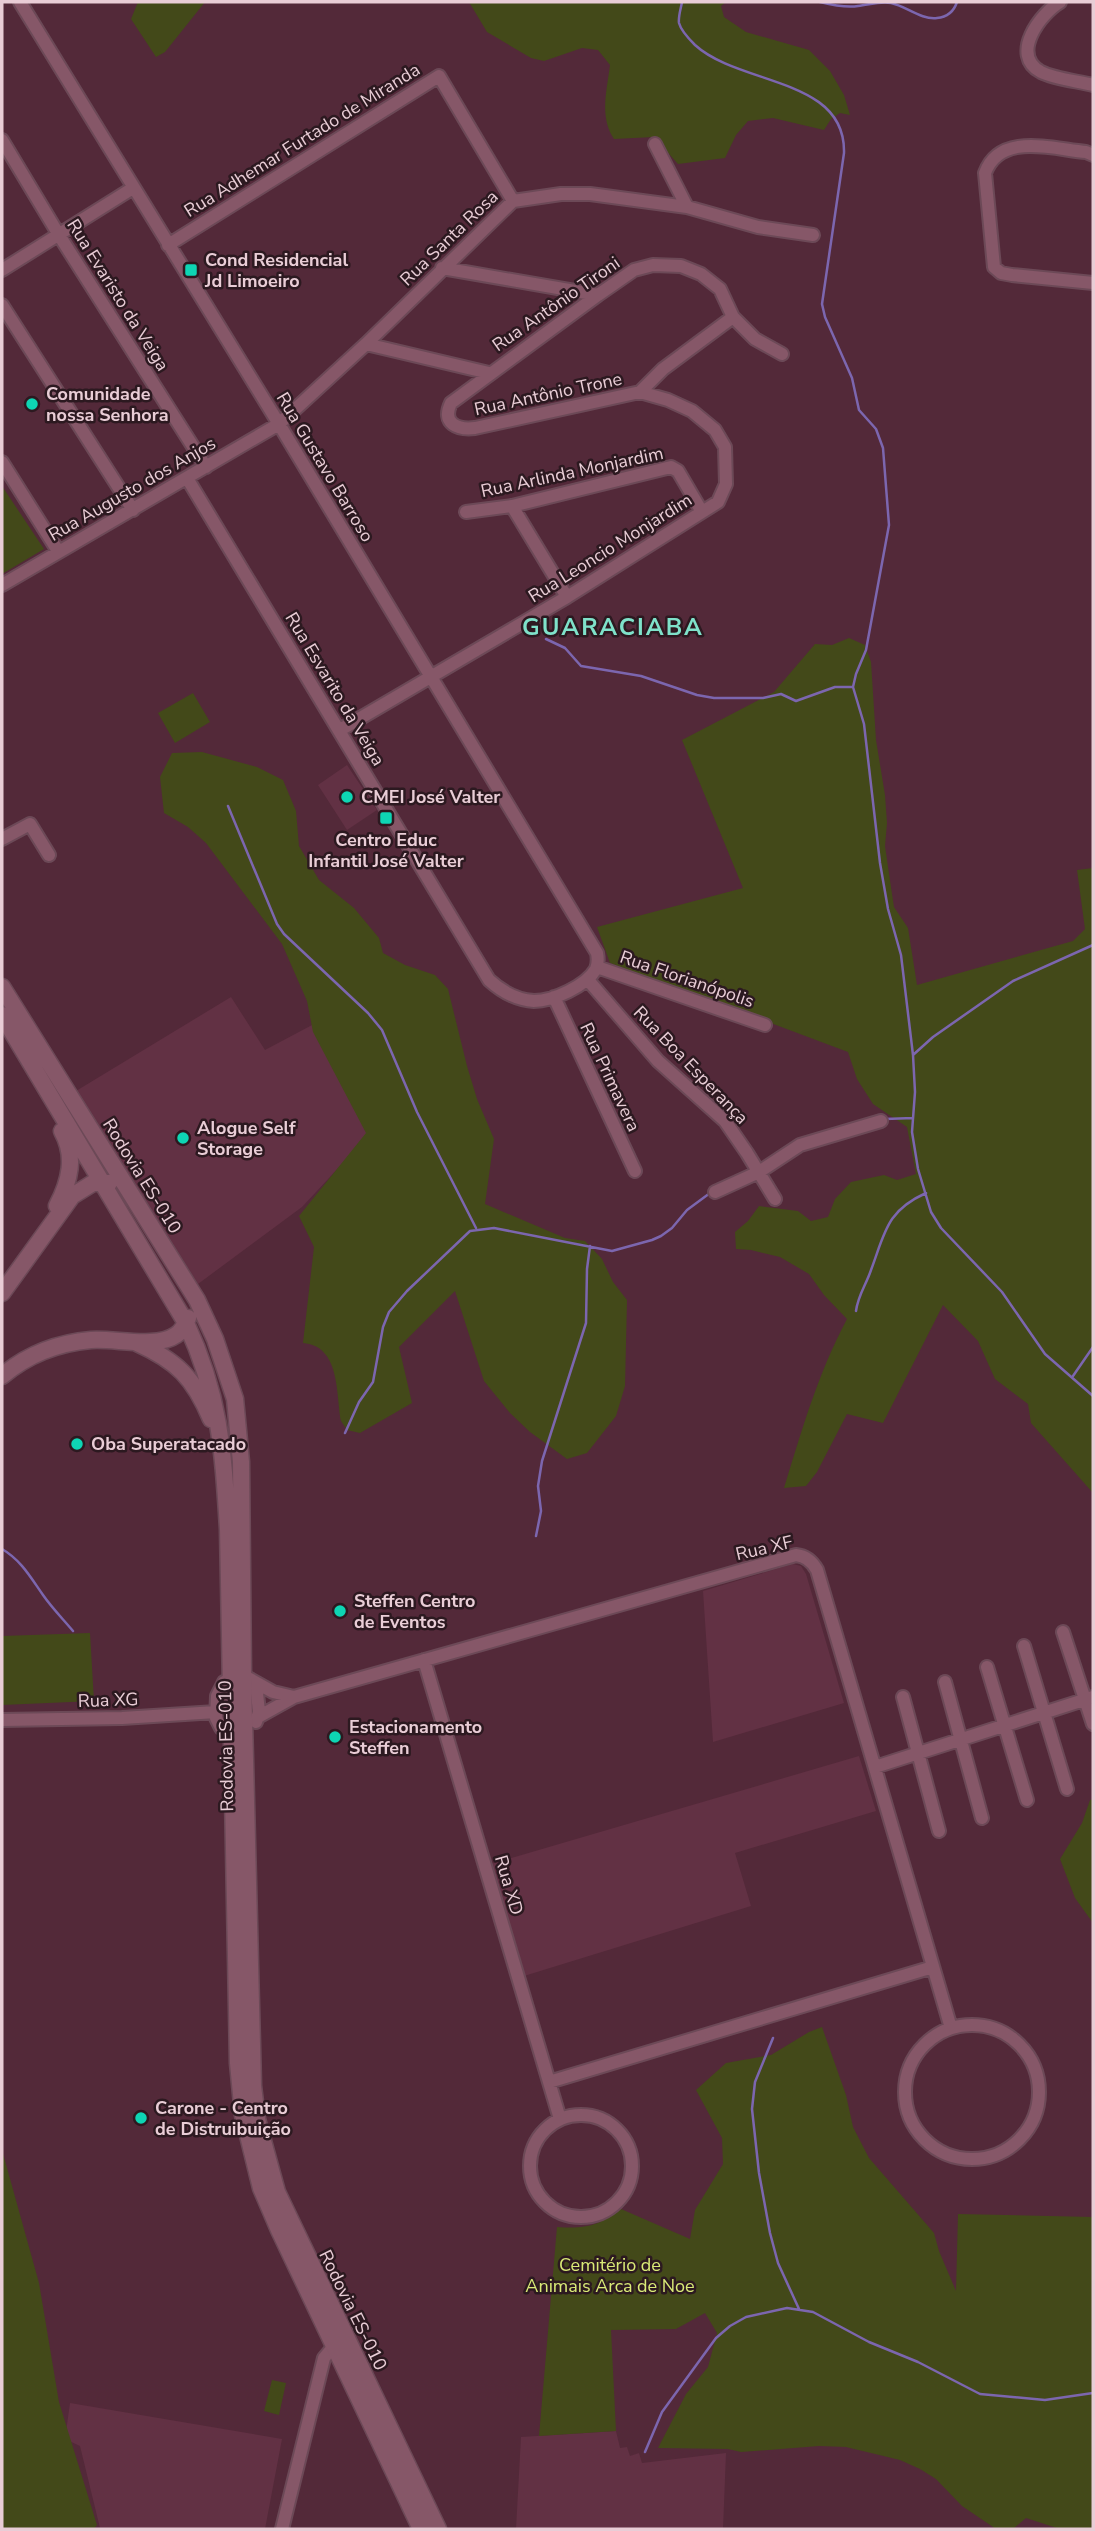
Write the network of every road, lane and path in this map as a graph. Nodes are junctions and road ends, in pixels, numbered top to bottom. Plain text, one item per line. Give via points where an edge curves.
1 (20, 2) edge
2 (1060, 2) edge
3 (1093, 85) edge
4 (2, 140) edge
5 (655, 144) dead end
6 (1093, 155) edge
7 (134, 188) junction
8 (513, 201) junction
9 (687, 207) junction
10 (59, 235) junction
11 (813, 235) dead end
12 (168, 245) junction
13 (442, 268) junction
14 (2, 270) edge
15 (1093, 283) edge
16 (598, 295) junction
17 (2, 305) edge
18 (733, 317) junction
19 (366, 344) junction
20 (782, 354) dead end
21 (489, 373) junction
22 (640, 392) junction
23 (451, 403) joint
24 (279, 424) junction
25 (2, 462) edge
26 (206, 467) junction
27 (187, 478) junction
28 (718, 502) joint
29 (512, 506) junction
30 (133, 510) junction
31 (466, 512) dead end
32 (702, 512) junction
33 (58, 551) junction
34 (2, 585) edge
35 (567, 597) junction
36 (431, 677) junction
37 (340, 730) junction
38 (2, 839) edge
39 (49, 855) dead end
40 (597, 967) junction
41 (588, 980) junction
42 (2, 987) edge
43 (554, 997) junction
44 (2, 1015) edge
45 (765, 1025) dead end
46 (34, 1067) junction
47 (881, 1121) dead end
48 (635, 1171) dead end
49 (760, 1172) junction
50 (102, 1182) junction
51 (715, 1192) dead end
52 (130, 1193) junction
53 (775, 1199) dead end
54 (44, 1233) junction
55 (2, 1293) edge
56 (197, 1300) junction
57 (186, 1322) junction
58 (135, 1342) junction
59 (2, 1376) edge
60 (228, 1529) junction
61 (1063, 1632) dead end
62 (1024, 1646) dead end
63 (424, 1660) junction
64 (987, 1667) dead end
65 (243, 1680) junction
66 (944, 1682) dead end
67 (294, 1697) junction
68 (903, 1697) dead end
69 (1089, 1698) edge
70 (216, 1712) junction
71 (1045, 1712) junction
72 (258, 1717) junction
73 (2, 1720) edge
74 (1093, 1724) edge
75 (1004, 1725) junction
76 (238, 1732) junction
77 (961, 1739) junction
78 (919, 1752) junction
79 (875, 1767) junction
80 (1068, 1789) dead end
81 (1027, 1800) dead end
82 (982, 1818) dead end
83 (939, 1830) dead end
84 (933, 1967) junction
85 (951, 2028) junction
86 (549, 2082) junction
87 (560, 2119) junction
88 (334, 2346) junction
89 (282, 2529) edge
90 (421, 2529) edge
91 (438, 2529) edge

1 - 7 street, Rua Gustavo Barroso
2 - 3 street via 1037,22 1027,45 1029,58 1042,73
4 - 10 street, Rua Evaristo da Veiga
5 - 9 street
6 - 15 street via 1020,146 996,155 985,173 995,267 1000,273
7 - 10 street
7 - 12 street, Rua Gustavo Barroso
8 - 9 street, Rua Santa Rosa via 590,194
8 - 12 street, Rua Adhemar Furtado de Miranda via 439,76
8 - 13 street, Rua Santa Rosa
9 - 11 street, Rua Santa Rosa via 758,227
10 - 14 street
10 - 26 street, Rua Evaristo da Veiga
12 - 24 street, Rua Gustavo Barroso
13 - 16 street
13 - 19 street, Rua Santa Rosa
16 - 18 street, Rua Antônio Tironi via 634,270 681,266 720,289
16 - 21 street, Rua Antônio Tironi
17 - 30 street
18 - 20 street, Rua Antônio Tironi via 755,339
18 - 22 street
19 - 21 street
19 - 24 street, Rua Santa Rosa
21 - 23 street, Rua Antônio Tironi
22 - 23 street, Rua Antônio Trone via 461,429 448,418
22 - 28 street, Rua Antônio Trone via 692,411 715,430 725,447 726,484
24 - 26 street, Rua Augusto dos Anjos
24 - 36 street, Rua Gustavo Barroso
25 - 33 street
26 - 27 street, Rua Augusto dos Anjos
27 - 30 street, Rua Augusto dos Anjos
27 - 37 street, Rua Esvarito da Veiga
28 - 32 street, Rua Leoncio Monjardim
29 - 31 street, Rua Arlinda Monjardim
29 - 32 street, Rua Arlinda Monjardim via 671,467
29 - 35 street
30 - 33 street, Rua Augusto dos Anjos
32 - 35 street, Rua Leoncio Monjardim
33 - 34 street, Rua Augusto dos Anjos
35 - 36 street, Rua Leoncio Monjardim
36 - 37 street, Rua Leoncio Monjardim
36 - 40 street, Rua Gustavo Barroso via 597,953
37 - 43 street, Rua Esvarito da Veiga via 489,980 525,1000
38 - 39 street via 30,824
40 - 41 street, Rua Esvarito da Veiga
40 - 45 street, Rua Florianópolis
41 - 43 street, Rua Esvarito da Veiga
41 - 49 street, Rua Boa Esperança via 658,1061 708,1104
42 - 52 main road, Rodovia ES-010
43 - 48 street, Rua Primavera
44 - 46 main road, Rodovia ES-010
46 - 50 main road, Rodovia ES-010
46 - 54 main road via 37,1088 68,1141 71,1158 63,1195
47 - 49 street via 800,1145
49 - 51 street
49 - 53 street, Rua Boa Esperança
50 - 52 main road
50 - 54 main road via 85,1186 72,1196
50 - 57 main road, Rodovia ES-010
52 - 56 main road, Rodovia ES-010
54 - 55 main road
56 - 57 main road
56 - 65 main road, Rodovia ES-010 via 227,1371 240,1435
57 - 58 main road via 168,1339
57 - 60 main road, Rodovia ES-010 via 219,1419
58 - 59 main road via 106,1339 63,1345 33,1355
58 - 60 main road via 162,1354 198,1389 211,1420 220,1516
60 - 65 main road, Rodovia ES-010
61 - 69 street
62 - 71 street
63 - 67 street, Rua XF
63 - 79 street, Rua XF via 803,1556 817,1570
63 - 86 street, Rua XD
64 - 75 street
65 - 67 street
65 - 70 street via 220,1689
65 - 72 street
65 - 76 main road, Rodovia ES-010
66 - 77 street
67 - 72 street, Rua XF
68 - 78 street
69 - 71 street
69 - 74 street
70 - 73 street, Rua XG
70 - 76 street via 222,1728
71 - 75 street
71 - 80 street
72 - 76 street, Rua XF via 253,1726
75 - 77 street
75 - 81 street
76 - 88 main road, Rodovia ES-010 via 238,2063 243,2115 261,2188
76 - 91 main road, Rodovia ES-010 via 257,2119 277,2192
77 - 78 street
77 - 82 street
78 - 79 street
78 - 83 street
79 - 84 street, Rua XF
84 - 85 street, Rua XF
84 - 86 street
85 - 85 street via 928,2042 911,2064 906,2091 911,2118 920,2134 949,2155 967,2159 1003,2152 1018,2142 1037,2111 1040,2093 1030,2057 1004,2032 978,2025
86 - 87 street, Rua XD
87 - 87 street via 541,2133 531,2153 530,2176 540,2197 557,2212 579,2217 602,2213 620,2199 630,2179 631,2156 621,2135 604,2120 582,2114
88 - 89 street via 324,2358
88 - 90 main road, Rodovia ES-010

